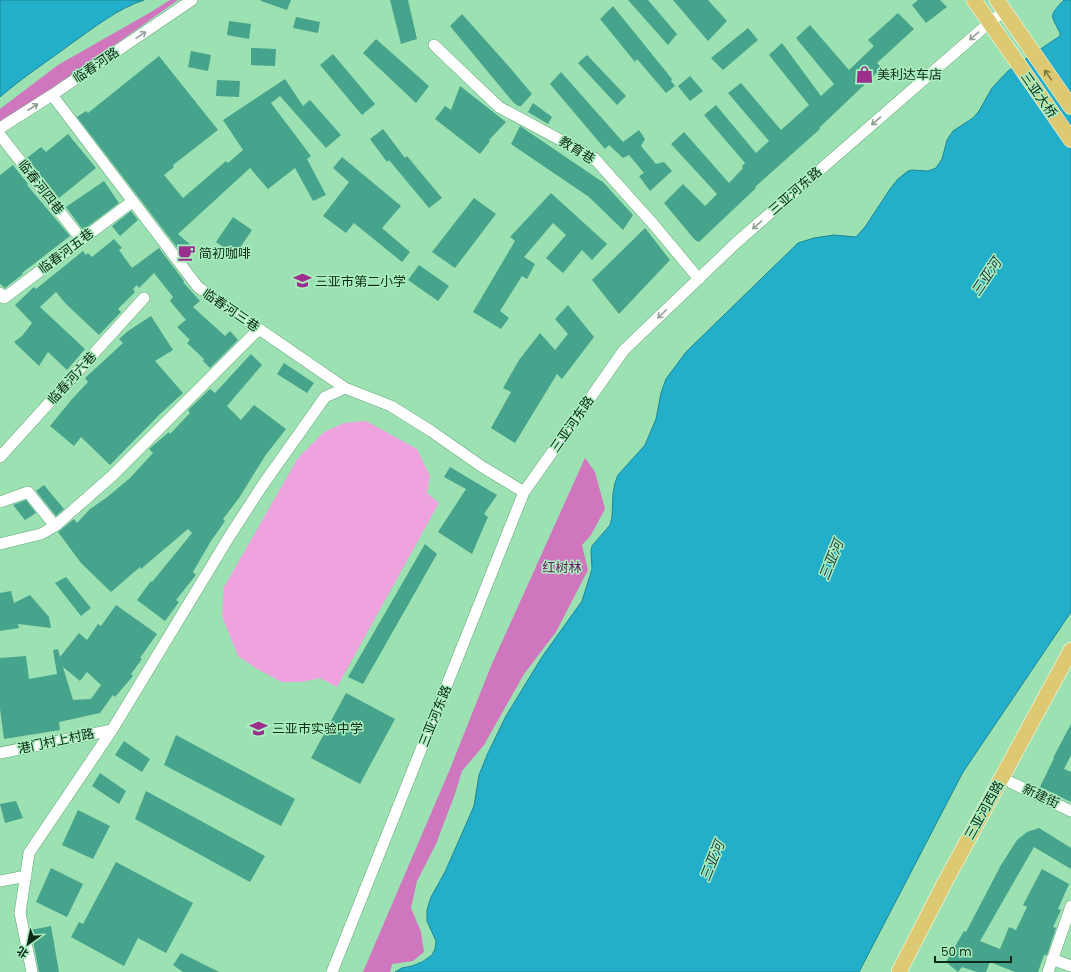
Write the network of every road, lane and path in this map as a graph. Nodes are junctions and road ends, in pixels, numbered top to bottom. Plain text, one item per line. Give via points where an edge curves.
1 (192, 0) edge
2 (974, 0) edge
3 (1001, 4) edge
4 (989, 23) junction
5 (434, 45) dead end
6 (52, 95) junction
7 (1071, 107) edge
8 (0, 128) edge
9 (0, 135) edge
10 (1071, 140) edge
11 (133, 201) junction
12 (81, 239) junction
13 (699, 279) junction
14 (0, 293) edge
15 (144, 298) dead end
16 (259, 329) junction
17 (345, 388) junction
18 (0, 457) edge
19 (524, 492) junction
20 (0, 502) edge
21 (56, 526) junction
22 (0, 544) edge
23 (1071, 650) edge
24 (1071, 667) edge
25 (112, 730) junction
26 (0, 753) edge
27 (1010, 782) junction
28 (1071, 811) edge
29 (26, 876) junction
30 (0, 881) edge
31 (1071, 906) edge
32 (1052, 959) junction
33 (1071, 966) edge
34 (31, 972) edge
35 (332, 972) edge
36 (899, 972) edge
37 (909, 972) edge
38 (1048, 972) edge

6 -> 1 street, 临春河路
2 - 4 main road, 三亚大桥
3 - 4 street, 三亚河东路
7 -> 3 main road, 三亚大桥 via 1023,40
4 - 10 main road, 三亚大桥
4 -> 13 street, 三亚河东路 via 737,242
5 - 13 street, 教育巷 via 499,107 594,158
8 -> 6 street, 临春河路
6 - 11 street, 临春河三巷
9 - 12 street, 临春河四巷
11 - 12 street, 临春河五巷
11 - 16 street, 临春河三巷 via 198,287
12 - 14 street, 临春河五巷 via 4,298
13 -> 19 street, 三亚河东路 via 624,350
15 - 18 street, 临春河六巷
16 - 17 street, 临春河三巷
16 - 21 street via 112,476
17 - 19 street, 临春河三巷 via 391,406
17 - 25 street via 325,397 262,486
19 - 35 street, 三亚河东路
20 - 21 street via 28,492
21 - 22 street via 41,534
23 - 36 main road, 三亚河西路
24 - 27 main road, 三亚河西路
25 - 26 street, 港门村上村路
25 - 29 street via 29,853
27 - 28 street, 新建街
27 - 37 main road, 三亚河西路
29 - 30 street
29 - 34 street via 20,913
31 - 32 street
32 - 33 street
32 - 38 street

